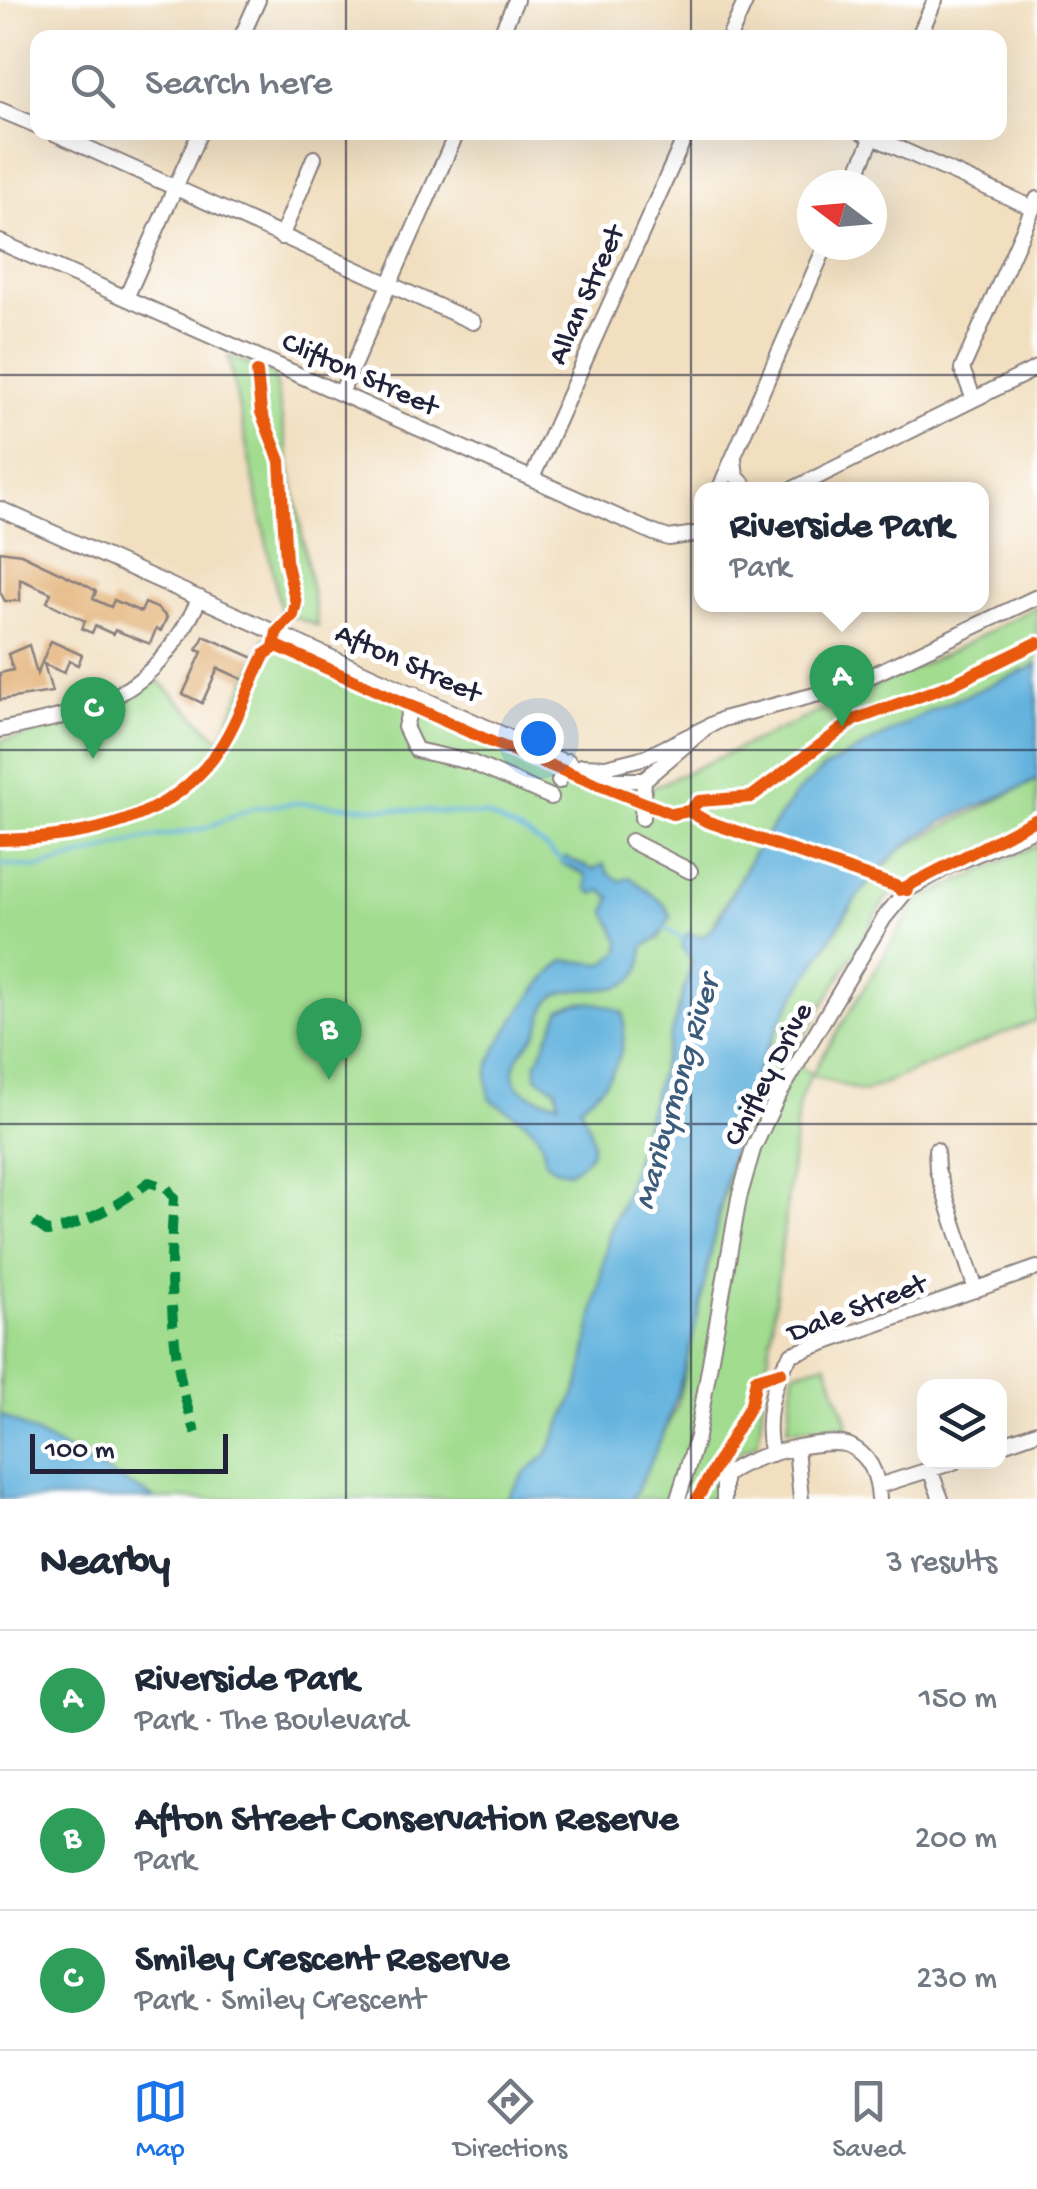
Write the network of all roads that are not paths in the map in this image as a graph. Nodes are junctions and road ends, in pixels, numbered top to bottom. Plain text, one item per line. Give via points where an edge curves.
1 (258, 0) edge
2 (516, 0) edge
3 (746, 0) edge
4 (935, 0) edge
5 (245, 30) edge
6 (503, 30) edge
7 (733, 30) edge
8 (922, 30) edge
9 (0, 110) edge
10 (30, 123) edge
11 (70, 140) edge
12 (197, 140) edge
13 (453, 140) edge
14 (682, 140) edge
15 (868, 140) edge
16 (884, 140) edge
17 (314, 158) dead end
18 (857, 170) edge
19 (176, 187) junction
20 (1035, 204) edge
21 (282, 237) junction
22 (0, 242) edge
23 (819, 260) edge
24 (388, 286) junction
25 (126, 298) junction
26 (473, 322) dead end
27 (1037, 368) edge
28 (341, 393) junction
29 (973, 397) junction
30 (734, 454) junction
31 (532, 478) junction
32 (722, 482) edge
33 (742, 482) edge
34 (807, 482) edge
35 (0, 509) edge
36 (694, 533) edge
37 (1037, 597) edge
38 (200, 598) junction
39 (414, 693) junction
40 (0, 730) edge
41 (703, 730) junction
42 (572, 764) junction
43 (644, 780) junction
44 (559, 781) dead end
45 (551, 797) dead end
46 (642, 818) dead end
47 (1037, 828) edge
48 (631, 841) dead end
49 (690, 871) dead end
50 (936, 1150) dead end
51 (1037, 1268) edge
52 (976, 1290) junction
53 (1037, 1432) edge
54 (1007, 1443) edge
55 (796, 1448) junction
56 (772, 1454) junction
57 (933, 1469) edge
58 (930, 1470) junction
59 (879, 1492) edge
60 (678, 1499) edge
61 (724, 1499) edge
62 (801, 1499) edge
63 (941, 1499) edge

1 - 5 street
2 - 6 street
3 - 7 street
4 - 8 street
9 - 10 street
11 - 19 street
12 - 19 street
13 - 24 street
14 - 31 street, Allan Street
15 - 18 street
16 - 20 street
17 - 21 street
19 - 21 street
19 - 25 street
20 - 29 street via 962,368
21 - 24 street
22 - 25 street, Clifton Street
23 - 30 street
24 - 26 street
24 - 28 street
25 - 28 street, Clifton Street
27 - 29 street
28 - 31 street, Clifton Street
29 - 34 street
30 - 32 street
30 - 33 street
31 - 36 street, Clifton Street via 668,538
35 - 38 street, Afton Street
37 - 41 street via 849,686
38 - 39 street, Afton Street
38 - 40 street via 173,648 126,693 82,712
39 - 42 street, Afton Street
39 - 45 street via 405,727 416,750 470,762
41 - 42 street via 623,764
41 - 43 street
42 - 43 street, Afton Street via 616,783
42 - 44 street
43 - 46 street
47 - 60 street, Chifley Drive via 907,890 776,1100 739,1198 696,1437
48 - 49 street
50 - 52 street
51 - 52 street, Dale Street
52 - 56 street, Dale Street via 792,1354 767,1426
53 - 54 street
55 - 56 street
55 - 59 street via 846,1444 873,1467
55 - 62 street
56 - 61 street via 730,1468
57 - 58 street
58 - 59 street
58 - 63 street

